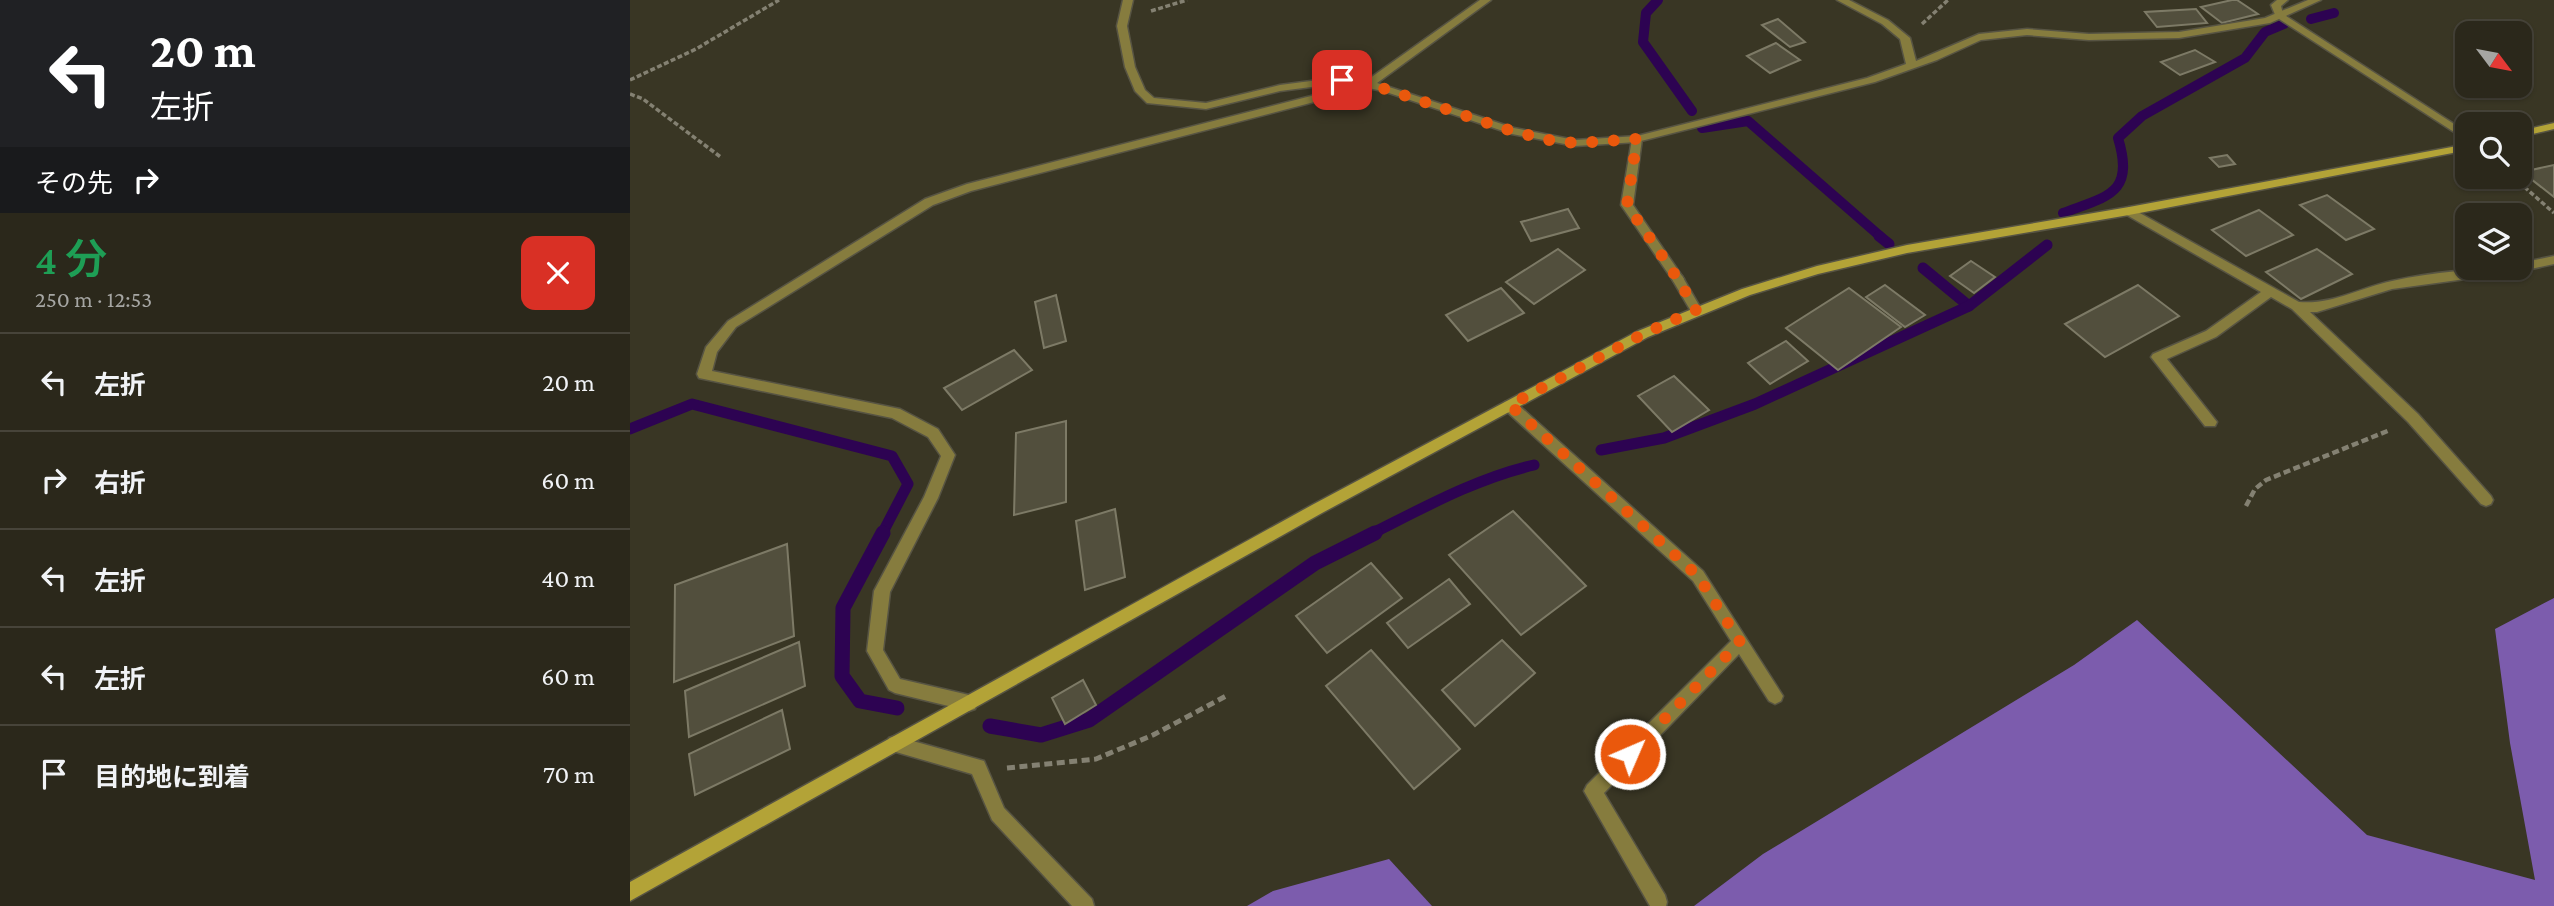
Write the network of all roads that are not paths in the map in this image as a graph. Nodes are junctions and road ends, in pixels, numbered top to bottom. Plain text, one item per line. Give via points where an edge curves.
1 (1128, 0) edge
2 (1486, 0) edge
3 (1842, 0) edge
4 (2283, 0) edge
5 (2316, 0) edge
6 (2279, 15) junction
7 (1912, 66) junction
8 (1368, 85) junction
9 (2554, 126) edge
10 (2455, 130) edge
11 (2532, 131) edge
12 (1637, 139) junction
13 (2455, 149) edge
14 (2129, 211) junction
15 (2554, 260) edge
16 (2532, 264) edge
17 (2455, 276) edge
18 (2271, 292) junction
19 (2296, 306) junction
20 (1696, 310) junction
21 (1510, 405) junction
22 (2210, 422) dead end
23 (2486, 500) dead end
24 (1740, 642) junction
25 (1775, 696) dead end
26 (969, 703) junction
27 (895, 744) junction
28 (630, 892) edge
29 (1658, 902) dead end
30 (1085, 906) edge

1 - 8 street via 1122,26 1130,66 1140,91 1151,101 1206,106 1280,88 1342,80
2 - 8 street
3 - 7 street via 1905,38
4 - 6 street via 2276,5
5 - 6 street
6 - 7 street via 2230,29 2179,35 2007,33 1979,37
6 - 10 street
7 - 12 street
8 - 12 street via 1549,140
8 - 26 street via 967,188 929,202 732,324 711,350 704,374 895,413 933,433 948,455 882,591 875,651 895,685
9 - 11 street
12 - 20 street via 1627,205
13 - 14 street
14 - 18 street
14 - 20 street via 1906,249 1817,270
15 - 16 street
17 - 19 street via 2392,285 2317,308
18 - 19 street
18 - 22 street via 2211,334 2158,357
19 - 23 street via 2413,418
20 - 21 street
21 - 24 street via 1698,576
21 - 26 street
24 - 25 street
24 - 29 street via 1593,791
26 - 27 street
27 - 28 street
27 - 30 street via 978,767 998,814

